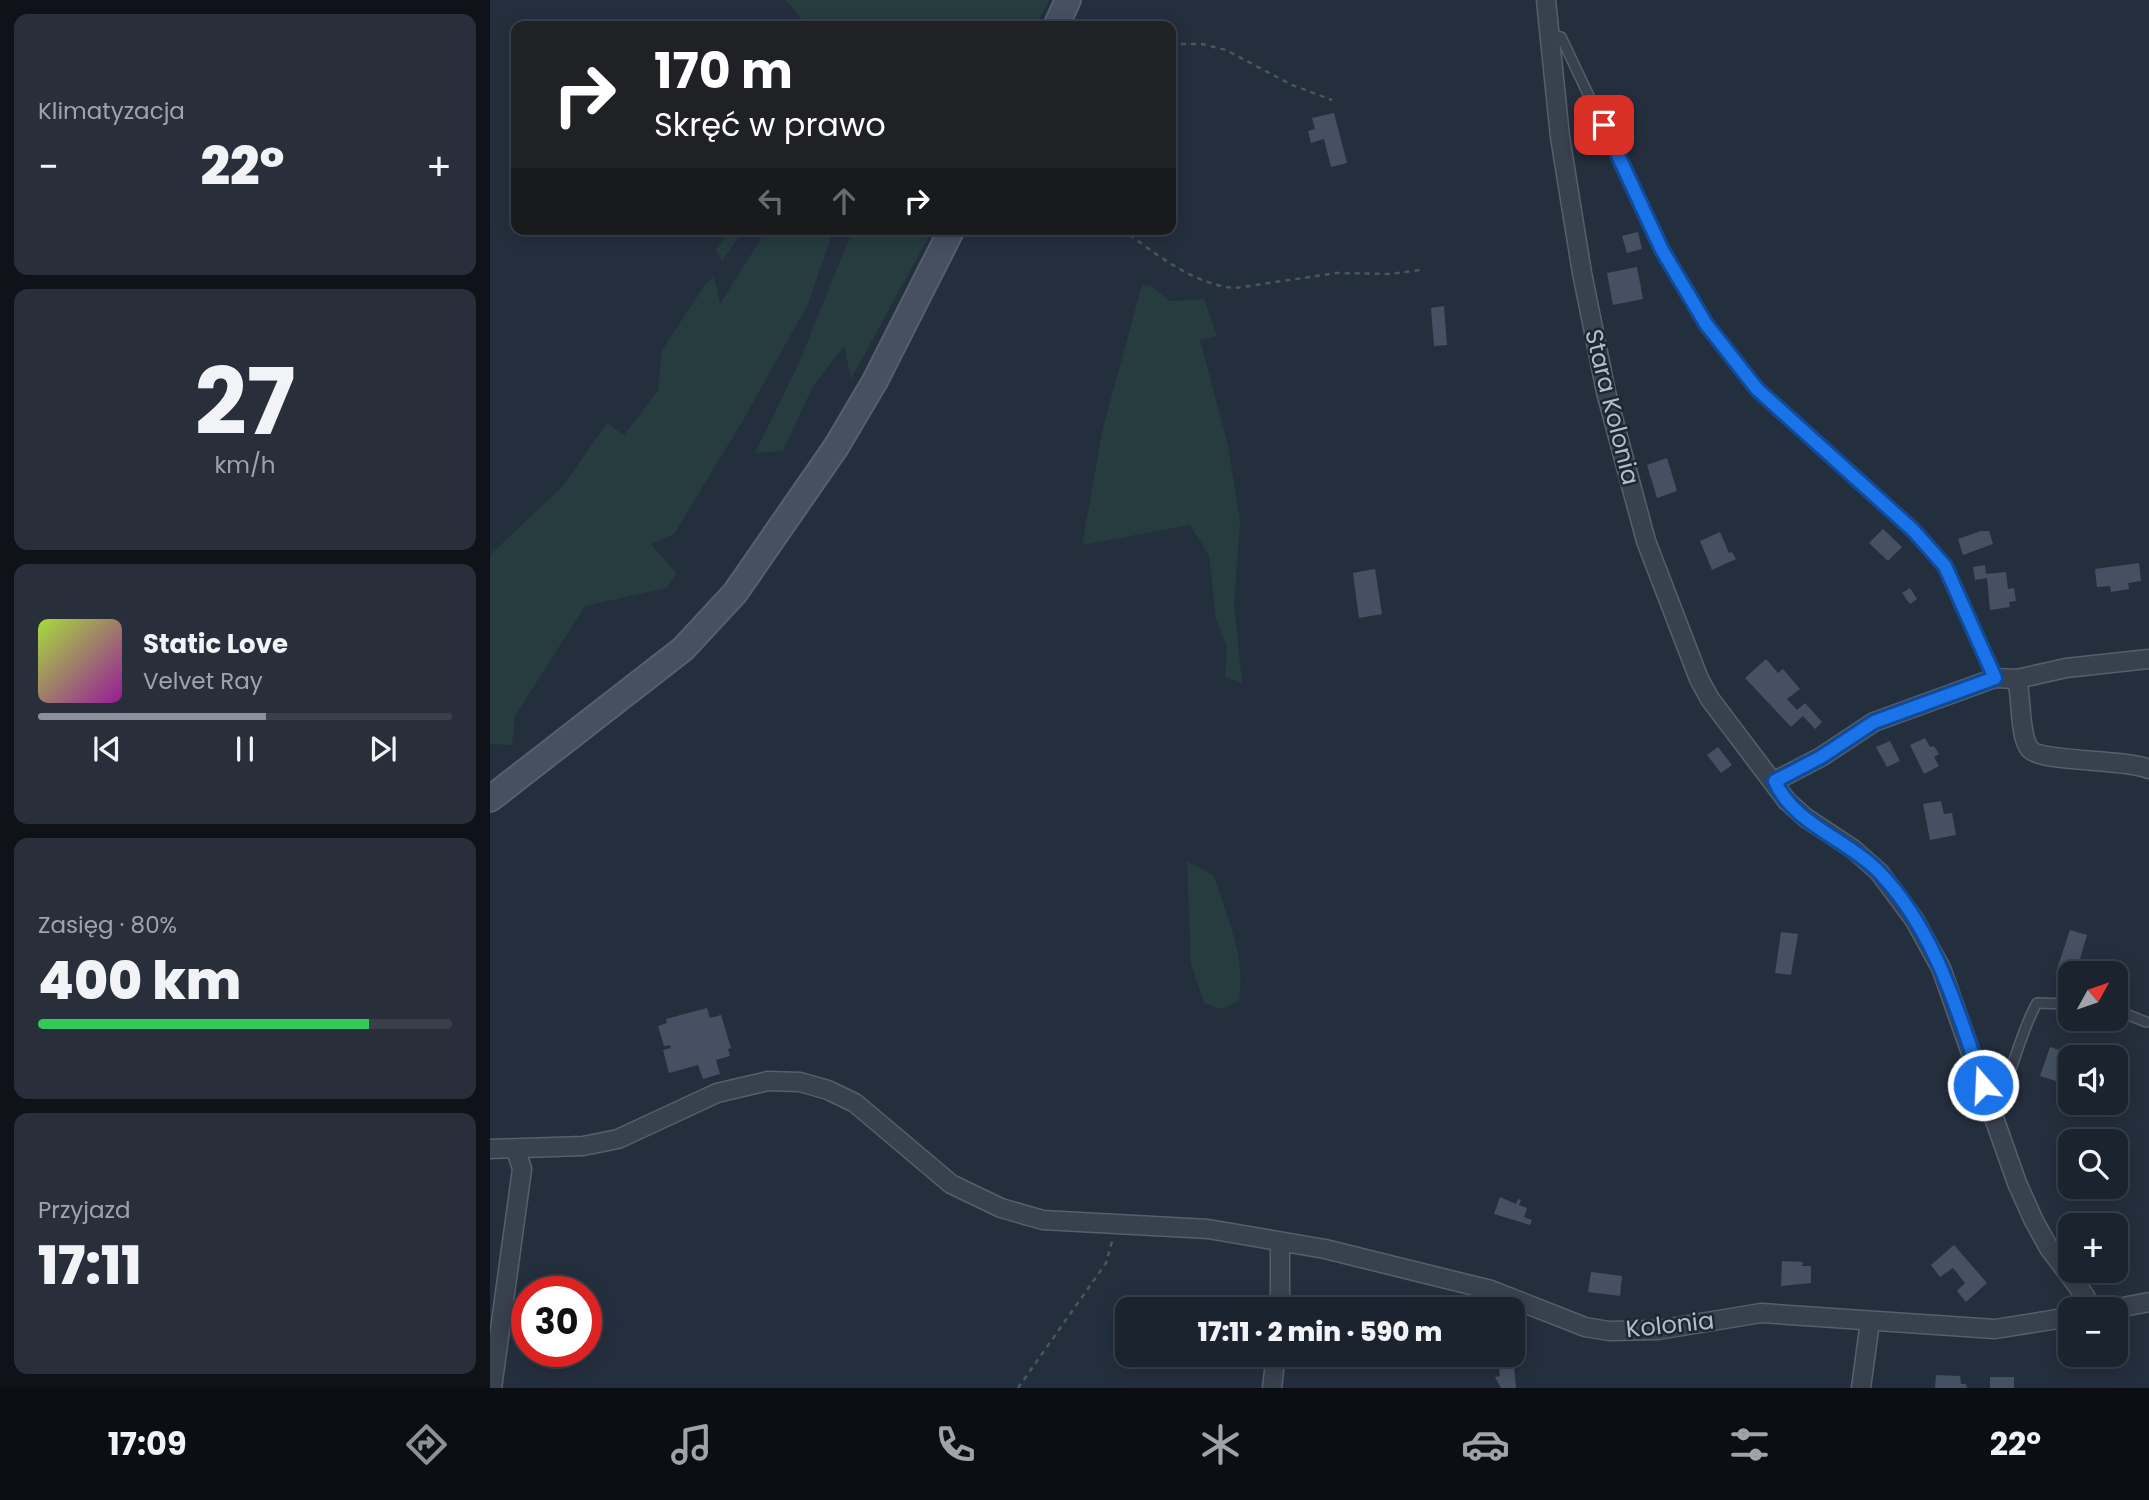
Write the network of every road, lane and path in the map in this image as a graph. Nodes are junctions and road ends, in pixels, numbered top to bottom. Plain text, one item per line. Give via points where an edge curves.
1 (1068, 0) edge
2 (1546, 0) edge
3 (1058, 21) edge
4 (1551, 36) junction
5 (1176, 44) edge
6 (1332, 100) dead end
7 (949, 235) edge
8 (1131, 235) edge
9 (1420, 271) dead end
10 (2149, 659) edge
11 (1995, 678) junction
12 (2017, 679) junction
13 (527, 769) junction
14 (2149, 769) edge
15 (1775, 781) junction
16 (490, 785) edge
17 (490, 799) edge
18 (2058, 1004) edge
19 (2128, 1015) edge
20 (2146, 1022) dead end
21 (1991, 1110) junction
22 (490, 1149) edge
23 (516, 1150) junction
24 (1115, 1225) junction
25 (1280, 1242) junction
26 (1280, 1297) edge
27 (2085, 1297) edge
28 (2149, 1302) edge
29 (2128, 1306) edge
30 (2058, 1319) edge
31 (1870, 1322) junction
32 (1274, 1367) edge
33 (492, 1388) edge
34 (1018, 1388) edge
35 (1272, 1388) edge
36 (1861, 1388) edge

1 - 3 main road
2 - 4 street, Stara Kolonia
4 - 11 lane via 1561,37 1662,250 1706,324 1757,389 1913,530 1945,566
4 - 15 street, Stara Kolonia via 1560,136 1582,273 1606,391 1646,541 1704,689
5 - 6 path via 1226,50
7 - 13 main road via 836,447 744,582 683,649
8 - 9 path via 1171,263 1219,287 1336,273
10 - 12 street via 2066,668
11 - 12 street
11 - 15 street via 1874,722
12 - 14 street via 2026,743 2036,754 2053,759 2123,761
13 - 16 lane
13 - 17 main road
15 - 21 street, Stara Kolonia via 1805,818 1879,872 1914,919 1941,968
18 - 21 lane via 2037,1003 2000,1098
19 - 20 lane
21 - 27 street, Stara Kolonia via 2034,1221
22 - 23 street, Kolonia
23 - 24 street, Kolonia via 618,1139 717,1093 768,1081 800,1082 855,1103 951,1184 1001,1208 1043,1220
23 - 33 street via 522,1169
24 - 25 street, Kolonia via 1208,1229
24 - 34 path via 1106,1263
25 - 26 street
25 - 31 street, Kolonia via 1472,1285 1563,1320 1609,1331 1658,1330 1761,1313
28 - 29 street
30 - 31 street, Kolonia via 1995,1329
31 - 36 street
32 - 35 street

